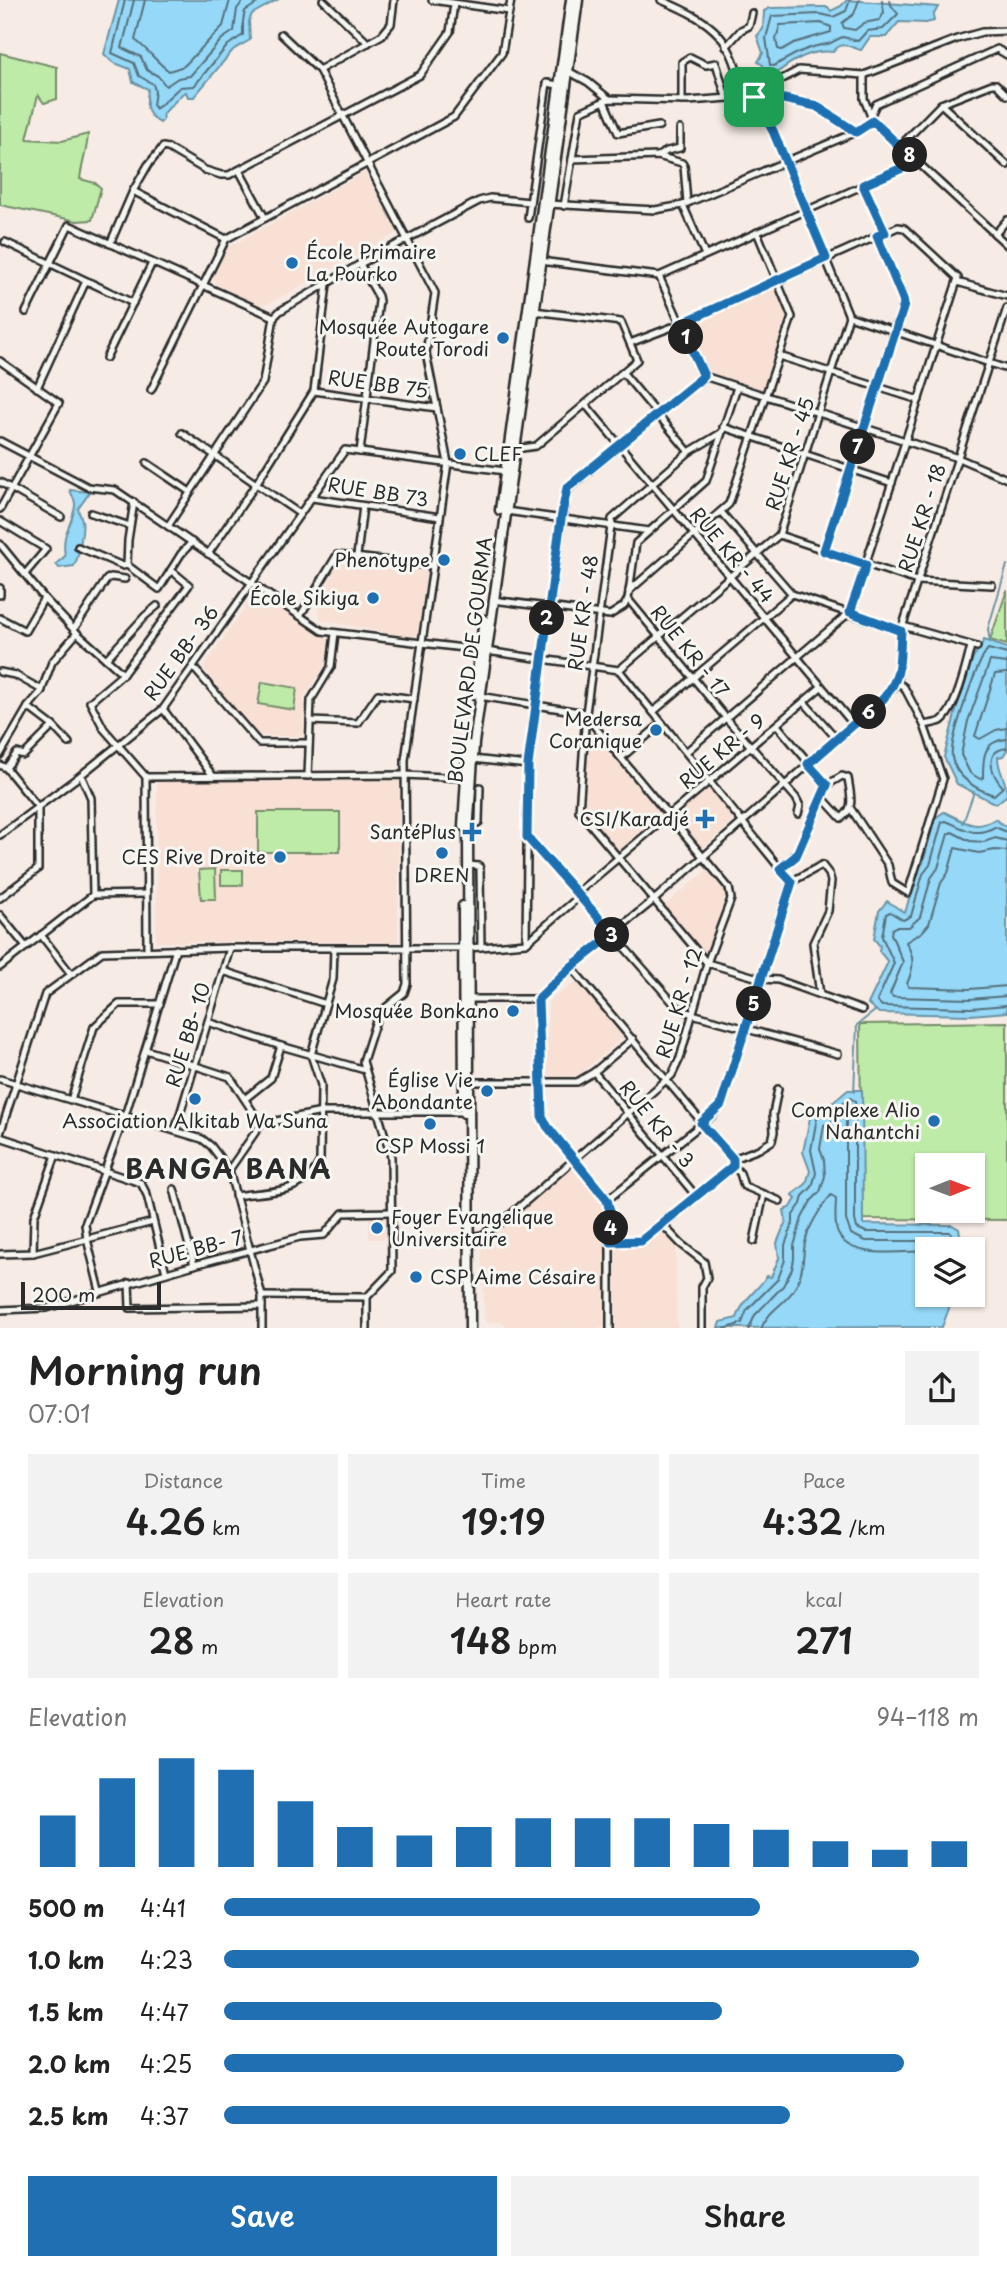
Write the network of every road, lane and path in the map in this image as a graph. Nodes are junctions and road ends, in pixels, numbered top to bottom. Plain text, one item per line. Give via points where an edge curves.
1 (323, 0) edge
2 (394, 0) edge
3 (432, 0) edge
4 (511, 0) edge
5 (571, 0) edge
6 (578, 0) edge
7 (661, 0) edge
8 (454, 4) junction
9 (509, 10) junction
10 (752, 13) dead end
11 (1007, 31) edge
12 (281, 34) dead end
13 (369, 43) junction
14 (726, 47) junction
15 (1007, 55) edge
16 (319, 70) junction
17 (564, 70) junction
18 (864, 75) junction
19 (558, 85) junction
20 (1007, 94) edge
21 (753, 96) junction
22 (726, 97) junction
23 (743, 97) junction
24 (606, 100) junction
25 (682, 101) junction
26 (941, 104) junction
27 (343, 116) junction
28 (872, 118) junction
29 (659, 126) dead end
30 (680, 129) dead end
31 (856, 132) junction
32 (900, 146) junction
33 (658, 156) junction
34 (572, 159) junction
35 (786, 161) junction
36 (916, 162) junction
37 (368, 164) junction
38 (1007, 165) edge
39 (239, 170) junction
40 (863, 185) junction
41 (133, 191) junction
42 (530, 202) junction
43 (548, 204) junction
44 (685, 204) junction
45 (564, 206) junction
46 (806, 211) junction
47 (265, 218) junction
48 (528, 218) dead end
49 (1007, 220) edge
50 (757, 232) junction
51 (885, 233) junction
52 (995, 234) junction
53 (877, 236) junction
54 (226, 239) junction
55 (407, 239) junction
56 (5, 242) dead end
57 (110, 244) junction
58 (1007, 246) edge
59 (705, 255) junction
60 (826, 258) junction
61 (540, 261) junction
62 (49, 263) junction
63 (152, 263) junction
64 (360, 264) junction
65 (659, 276) junction
66 (778, 279) junction
67 (86, 281) junction
68 (957, 282) junction
69 (327, 284) junction
70 (202, 286) junction
71 (1007, 296) edge
72 (134, 303) junction
73 (1007, 308) edge
74 (534, 311) junction
75 (26, 312) dead end
76 (849, 316) junction
77 (274, 317) junction
78 (680, 324) junction
79 (894, 331) junction
80 (630, 343) junction
81 (937, 345) junction
82 (779, 356) junction
83 (106, 358) dead end
84 (0, 361) edge
85 (989, 363) junction
86 (1007, 369) edge
87 (832, 372) junction
88 (624, 374) junction
89 (704, 376) junction
90 (737, 387) junction
91 (877, 387) junction
92 (37, 388) junction
93 (151, 390) dead end
94 (314, 391) junction
95 (367, 397) junction
96 (766, 397) junction
97 (919, 400) junction
98 (586, 405) junction
99 (437, 408) junction
100 (657, 414) junction
101 (819, 414) junction
102 (864, 428) junction
103 (722, 430) junction
104 (182, 433) dead end
105 (753, 438) junction
106 (0, 441) edge
107 (906, 441) junction
108 (620, 445) junction
109 (515, 449) junction
110 (360, 452) junction
111 (689, 452) junction
112 (215, 455) junction
113 (806, 455) junction
114 (29, 457) junction
115 (958, 458) junction
116 (147, 463) dead end
117 (448, 463) junction
118 (850, 470) junction
119 (505, 471) junction
120 (1007, 478) edge
121 (0, 482) edge
122 (892, 483) junction
123 (256, 484) junction
124 (653, 484) junction
125 (12, 489) junction
126 (190, 492) junction
127 (312, 498) junction
128 (134, 502) junction
129 (362, 506) junction
130 (0, 509) edge
131 (674, 509) junction
132 (505, 511) junction
133 (721, 512) junction
134 (91, 513) dead end
135 (300, 514) junction
136 (61, 517) dead end
137 (440, 517) junction
138 (561, 519) junction
139 (0, 521) edge
140 (130, 526) junction
141 (168, 526) junction
142 (611, 526) junction
143 (649, 531) junction
144 (695, 534) junction
145 (779, 535) junction
146 (192, 542) junction
147 (0, 544) edge
148 (78, 547) dead end
149 (824, 551) junction
150 (208, 554) junction
151 (757, 555) junction
152 (357, 556) junction
153 (127, 565) junction
154 (866, 565) junction
155 (433, 566) junction
156 (171, 570) junction
157 (25, 574) junction
158 (730, 577) junction
159 (125, 579) dead end
160 (918, 581) junction
161 (252, 583) junction
162 (992, 585) dead end
163 (0, 589) edge
164 (629, 591) junction
165 (792, 594) junction
166 (0, 595) edge
167 (44, 598) junction
168 (628, 599) junction
169 (493, 600) junction
170 (157, 606) dead end
171 (549, 607) junction
172 (850, 612) junction
173 (599, 614) junction
174 (300, 616) junction
175 (0, 618) edge
176 (765, 618) junction
177 (902, 628) junction
178 (75, 631) junction
179 (335, 633) junction
180 (659, 637) junction
181 (422, 643) junction
182 (483, 650) junction
183 (797, 657) junction
184 (106, 659) junction
185 (542, 659) junction
186 (193, 667) junction
187 (592, 667) junction
188 (618, 670) junction
189 (0, 672) edge
190 (123, 674) junction
191 (693, 678) junction
192 (897, 682) junction
193 (821, 687) junction
194 (42, 690) junction
195 (480, 696) junction
196 (414, 699) junction
197 (804, 702) junction
198 (536, 705) junction
199 (28, 707) junction
200 (163, 709) junction
201 (653, 712) junction
202 (586, 714) junction
203 (726, 718) junction
204 (310, 722) junction
205 (662, 723) junction
206 (777, 725) junction
207 (924, 725) junction
208 (53, 726) junction
209 (854, 726) junction
210 (837, 739) junction
211 (69, 743) dead end
212 (309, 743) junction
213 (120, 745) junction
214 (751, 747) junction
215 (685, 752) junction
216 (0, 755) edge
217 (621, 758) junction
218 (472, 759) junction
219 (808, 763) junction
220 (528, 765) junction
221 (3, 767) edge
222 (81, 775) junction
223 (405, 775) junction
224 (213, 776) junction
225 (308, 776) junction
226 (146, 777) junction
227 (465, 778) junction
228 (710, 782) junction
229 (785, 785) junction
230 (827, 785) junction
231 (480, 787) dead end
232 (822, 797) junction
233 (38, 807) junction
234 (850, 809) junction
235 (798, 814) dead end
236 (668, 816) junction
237 (742, 821) junction
238 (468, 828) junction
239 (0, 835) edge
240 (527, 837) junction
241 (703, 856) junction
242 (619, 858) junction
243 (468, 865) junction
244 (780, 869) junction
245 (792, 882) junction
246 (146, 894) junction
247 (579, 894) junction
248 (93, 895) junction
249 (0, 898) edge
250 (654, 900) junction
251 (0, 915) edge
252 (481, 915) junction
253 (469, 916) junction
254 (613, 934) junction
255 (41, 935) junction
256 (526, 943) junction
257 (26, 947) junction
258 (481, 947) junction
259 (230, 948) junction
260 (334, 948) junction
261 (466, 948) junction
262 (147, 949) junction
263 (176, 949) junction
264 (407, 949) junction
265 (707, 963) junction
266 (0, 967) edge
267 (571, 967) junction
268 (223, 971) junction
269 (71, 974) junction
270 (762, 979) junction
271 (820, 995) junction
272 (470, 999) junction
273 (538, 999) junction
274 (160, 1004) junction
275 (326, 1004) junction
276 (862, 1010) dead end
277 (692, 1014) junction
278 (208, 1022) junction
279 (746, 1030) junction
280 (633, 1040) junction
281 (281, 1046) junction
282 (146, 1050) junction
283 (838, 1054) dead end
284 (311, 1055) junction
285 (195, 1065) junction
286 (365, 1070) junction
287 (594, 1072) junction
288 (0, 1079) edge
289 (667, 1081) junction
290 (470, 1082) junction
291 (540, 1082) junction
292 (18, 1084) junction
293 (778, 1089) dead end
294 (246, 1098) junction
295 (71, 1100) junction
296 (322, 1112) junction
297 (378, 1112) junction
298 (464, 1112) junction
299 (628, 1113) junction
300 (125, 1116) junction
301 (701, 1123) junction
302 (261, 1124) junction
303 (175, 1131) junction
304 (0, 1136) edge
305 (662, 1154) junction
306 (55, 1155) junction
307 (575, 1160) junction
308 (733, 1164) junction
309 (229, 1170) junction
310 (105, 1172) junction
311 (174, 1189) dead end
312 (764, 1194) junction
313 (236, 1196) junction
314 (696, 1196) junction
315 (607, 1200) junction
316 (780, 1201) dead end
317 (391, 1212) junction
318 (153, 1222) junction
319 (662, 1224) junction
320 (470, 1237) junction
321 (86, 1239) junction
322 (754, 1241) dead end
323 (611, 1242) junction
324 (250, 1250) junction
325 (33, 1253) junction
326 (0, 1254) edge
327 (194, 1265) junction
328 (166, 1273) junction
329 (129, 1283) junction
330 (100, 1291) junction
331 (262, 1296) junction
332 (367, 1297) junction
333 (262, 1306) junction
334 (0, 1310) edge
335 (262, 1328) edge
336 (367, 1328) edge
337 (467, 1328) edge
338 (610, 1328) edge
339 (702, 1328) edge

1 - 13 street
2 - 13 street via 390,25
3 - 8 street
4 - 9 street
5 - 17 highway, BOULEVARD DE GOURMA
6 - 17 highway, BOULEVARD DE GOURMA
7 - 14 street via 709,25
8 - 9 street
8 - 27 street via 450,32 420,75
9 - 37 street via 502,53 458,113
10 - 14 street via 750,24
11 - 18 street via 957,39
12 - 16 street
13 - 16 street
14 - 23 street via 738,69
15 - 28 street via 998,50 876,104
16 - 27 street
17 - 19 highway, BOULEVARD DE GOURMA
17 - 24 street via 588,82
17 - 43 highway, BOULEVARD DE GOURMA
18 - 21 street via 799,70
18 - 28 street via 864,99
19 - 42 street via 547,83
19 - 119 highway, BOULEVARD DE GOURMA
20 - 26 street via 992,84
21 - 23 street
21 - 31 street via 816,106
21 - 35 street
22 - 23 street
22 - 25 street
22 - 25 street via 716,63 690,57 682,62
24 - 25 street
24 - 29 street via 618,133
24 - 34 street via 581,110
26 - 32 street
26 - 38 street
27 - 37 street
27 - 39 street
28 - 31 street
28 - 32 street
30 - 33 street via 680,148
31 - 35 street
32 - 36 street
33 - 34 street
33 - 44 street via 684,164
34 - 45 street
35 - 44 street
35 - 46 street
36 - 40 street
36 - 52 street
37 - 47 street
37 - 55 street
39 - 41 street via 215,174 163,147
39 - 47 street
40 - 46 street
40 - 51 street
41 - 54 street
41 - 57 street
42 - 48 street
42 - 55 street via 479,201
43 - 45 street
43 - 61 highway, BOULEVARD DE GOURMA
44 - 45 street via 655,209
44 - 59 street
46 - 50 street
46 - 60 street
47 - 54 street
49 - 52 street
50 - 59 street
50 - 66 street
51 - 53 street
51 - 68 street via 904,228 958,278
52 - 58 street
53 - 60 street
53 - 79 street via 903,299
54 - 70 street
55 - 64 street
55 - 99 street via 435,293 426,349
56 - 62 street
57 - 62 street via 69,225
57 - 63 street
59 - 65 street
60 - 66 street
60 - 76 street
61 - 65 street
61 - 74 highway, BOULEVARD DE GOURMA
62 - 67 street
62 - 75 street
63 - 70 street
63 - 72 street
64 - 69 street
64 - 95 street via 379,301
65 - 78 street
66 - 78 street
66 - 82 street via 792,315
67 - 72 street
67 - 92 street
68 - 71 street
68 - 81 street
69 - 77 street
69 - 94 street
70 - 77 street
70 - 93 street
72 - 83 street
73 - 85 street, RUE KR - 18
74 - 80 street via 622,323
74 - 109 highway, BOULEVARD DE GOURMA
76 - 79 street
76 - 87 street, RUE KR - 45
77 - 112 street via 263,382
78 - 80 street
78 - 89 street
79 - 81 street
79 - 91 street
80 - 88 street via 637,360
81 - 85 street
81 - 97 street
82 - 87 street
82 - 96 street
84 - 92 street
85 - 86 street
85 - 115 street, RUE KR - 18
87 - 91 street
87 - 101 street, RUE KR - 45
88 - 98 street
88 - 100 street
89 - 90 street
89 - 100 street
90 - 96 street
90 - 103 street
91 - 97 street
91 - 102 street
92 - 114 street via 59,404
94 - 95 street, RUE BB 75
94 - 123 street
95 - 99 street, RUE BB 75
95 - 110 street
96 - 101 street
96 - 105 street
97 - 107 street
98 - 108 street, RUE KR - 44
98 - 109 street via 536,446
99 - 117 street
100 - 108 street
100 - 111 street
101 - 102 street
101 - 113 street, RUE KR - 45
102 - 107 street
102 - 118 street
103 - 105 street
103 - 111 street
103 - 131 street via 706,481
104 - 112 street
105 - 113 street
105 - 133 street via 731,502
106 - 114 street
107 - 115 street
107 - 122 street
108 - 124 street, RUE KR - 44
108 - 138 street via 567,488
109 - 132 highway, BOULEVARD DE GOURMA
110 - 117 street
110 - 127 street, RUE BB- 36 via 345,450
111 - 124 street
112 - 123 street
112 - 126 street
113 - 118 street
113 - 145 street, RUE KR - 45
114 - 125 street
114 - 128 street via 88,487 111,489
115 - 120 street
115 - 160 street, RUE KR - 18
116 - 126 street
117 - 119 street
117 - 137 street
118 - 122 street
118 - 149 street
119 - 182 highway, BOULEVARD DE GOURMA
121 - 125 street
122 - 154 street
123 - 135 street
123 - 150 street
124 - 131 street, RUE KR - 44
124 - 142 street, RUE KR - 48 via 613,518
125 - 130 street
125 - 136 street
126 - 141 street
127 - 129 street, RUE BB 73
127 - 135 street, RUE BB- 36
128 - 140 street
128 - 141 street
129 - 137 street, RUE BB 73
129 - 152 street
131 - 143 street
131 - 144 street, RUE KR - 44
132 - 138 street
132 - 169 highway, BOULEVARD DE GOURMA
133 - 144 street
133 - 151 street
134 - 140 street
135 - 161 street, RUE BB- 36
137 - 155 street
138 - 142 street
138 - 171 street
139 - 157 street via 46,549
140 - 153 street
141 - 146 street
142 - 143 street
142 - 173 street, RUE KR - 48
143 - 164 street via 636,543
144 - 158 street, RUE KR - 44
144 - 164 street
145 - 149 street
145 - 151 street, RUE KR - 45
146 - 150 street
146 - 156 street
147 - 157 street
148 - 153 street
149 - 154 street
150 - 161 street
151 - 158 street, RUE KR - 45
151 - 165 street
152 - 155 street
152 - 174 street via 336,556
153 - 156 street via 159,589
154 - 160 street
154 - 172 street
155 - 181 street
156 - 190 street via 188,585
157 - 167 street
158 - 176 street, RUE KR - 44
158 - 180 street, RUE KR - 45
159 - 178 street via 107,579
160 - 162 street
160 - 177 street, RUE KR - 18
161 - 174 street
161 - 186 street, RUE BB- 36
163 - 166 street
164 - 168 street
165 - 172 street
165 - 176 street
167 - 175 street via 26,631
167 - 178 street
168 - 173 street via 612,615
168 - 180 street, RUE KR - 17
169 - 171 street
169 - 182 highway, BOULEVARD DE GOURMA
170 - 184 street
171 - 173 street
171 - 185 street
172 - 177 street
172 - 183 street
173 - 187 street, RUE KR - 48
174 - 179 street via 322,631
176 - 183 street, RUE KR - 44
176 - 191 street
177 - 192 street, RUE KR - 18
177 - 207 street via 974,647 945,716
178 - 184 street
178 - 194 street via 52,662
179 - 181 street
179 - 204 street via 331,667 311,700
180 - 188 street, RUE KR - 45
180 - 191 street, RUE KR - 17
181 - 182 street
181 - 196 street
182 - 185 street
182 - 195 highway, BOULEVARD DE GOURMA
182 - 227 highway, BOULEVARD DE GOURMA
183 - 193 street, RUE KR - 44
183 - 203 street
184 - 190 street
185 - 187 street
185 - 198 street
186 - 200 street, RUE BB- 36
186 - 212 street via 259,743
187 - 188 street
187 - 202 street, RUE KR - 48
188 - 201 street
189 - 194 street
190 - 213 street via 90,702 104,729
191 - 201 street
191 - 203 street, RUE KR - 17
192 - 207 street
192 - 209 street
193 - 197 street, RUE KR - 9
193 - 209 street, RUE KR - 44
194 - 199 street
195 - 198 street
195 - 218 highway, BOULEVARD DE GOURMA
196 - 204 street via 378,694 358,723
196 - 223 street
197 - 206 street, RUE KR - 9
197 - 210 street
198 - 202 street
198 - 220 street
199 - 208 street
199 - 216 street
200 - 213 street, RUE BB- 36
200 - 224 street
201 - 205 street
202 - 217 street
202 - 242 street, RUE KR - 48 via 579,811
203 - 214 street, RUE KR - 17
203 - 215 street
204 - 212 street
205 - 215 street
205 - 217 street
206 - 214 street, RUE KR - 9
206 - 219 street
207 - 234 street via 943,779 908,893 894,886 888,865
208 - 211 street
208 - 221 street via 24,755 17,753
209 - 210 street
210 - 219 street
212 - 225 street
213 - 222 street, RUE BB- 36
213 - 226 street
214 - 228 street, RUE KR - 9
214 - 229 street, RUE KR - 17
215 - 228 street
217 - 236 street
218 - 220 street
218 - 238 highway, BOULEVARD DE GOURMA
219 - 229 street
219 - 230 street
220 - 240 street
221 - 233 street
222 - 233 street, RUE BB- 36
222 - 248 street via 91,800
223 - 225 street
223 - 227 street
223 - 264 street
224 - 225 street
224 - 226 street
226 - 246 street
227 - 261 highway, BOULEVARD DE GOURMA
228 - 236 street, RUE KR - 9
228 - 237 street
229 - 235 street, RUE KR - 17 via 799,802
229 - 237 street
230 - 232 street
230 - 234 street via 842,776 848,778
231 - 238 street via 478,822
232 - 234 street via 841,818
232 - 244 street via 796,856
233 - 239 street, RUE BB- 36
233 - 249 street via 38,869
236 - 241 street
236 - 242 street, RUE KR - 9
237 - 241 street
237 - 244 street
238 - 243 highway, BOULEVARD DE GOURMA
240 - 247 street
240 - 256 street
241 - 250 street
241 - 265 street, RUE KR - 12 via 729,888 731,898
242 - 247 street, RUE KR - 9
242 - 250 street, RUE KR - 48
243 - 252 street via 480,869
243 - 253 highway, BOULEVARD DE GOURMA
244 - 245 street
245 - 270 street
245 - 271 street via 821,865 831,877 828,911 813,943
246 - 248 street
246 - 262 street
247 - 254 street
247 - 256 street, RUE KR - 9
248 - 255 street
250 - 254 street
250 - 265 street, RUE KR - 48
251 - 257 street
252 - 253 street
252 - 258 street
253 - 261 highway, BOULEVARD DE GOURMA
254 - 267 street
254 - 277 street via 673,1004
255 - 257 street
255 - 269 street
256 - 258 street
257 - 266 street
258 - 261 street
259 - 260 street
259 - 263 street
259 - 268 street, RUE BB- 10
260 - 264 street
260 - 275 street
261 - 264 street
261 - 272 highway, BOULEVARD DE GOURMA
261 - 298 highway, BOULEVARD DE GOURMA
262 - 263 street
262 - 269 street via 102,952
263 - 274 street
264 - 286 street via 407,989 378,1014 363,1061
265 - 270 street
265 - 277 street, RUE KR - 12
267 - 273 street
267 - 280 street
268 - 275 street
268 - 278 street, RUE BB- 10
269 - 292 street via 45,994
270 - 271 street
270 - 279 street
271 - 276 street
272 - 273 street
272 - 290 highway, BOULEVARD DE GOURMA
273 - 291 street
274 - 282 street
274 - 295 street via 119,1004 96,1024
275 - 284 street
277 - 279 street
277 - 289 street, RUE KR - 12 via 676,1068
278 - 281 street
278 - 285 street, RUE BB- 10
279 - 283 street
279 - 301 street via 721,1105
280 - 287 street
280 - 289 street
281 - 284 street
281 - 294 street via 271,1078
282 - 285 street
282 - 300 street
284 - 286 street
284 - 296 street via 321,1086
285 - 294 street via 230,1077
285 - 303 street, RUE BB- 10
286 - 297 street
287 - 291 street via 577,1082
287 - 299 street, RUE KR - 3
288 - 292 street
289 - 299 street, RUE KR - 12
289 - 301 street
290 - 291 street
290 - 320 highway, BOULEVARD DE GOURMA
291 - 307 street via 542,1116
292 - 295 street
292 - 304 street
293 - 308 street via 772,1141
294 - 302 street
295 - 300 street
296 - 297 street
296 - 302 street
296 - 313 street via 320,1161 303,1183
297 - 298 street
297 - 317 street via 391,1157
298 - 337 highway, BOULEVARD DE GOURMA
299 - 305 street, RUE KR - 3
299 - 307 street, RUE KR - 12
300 - 303 street
300 - 310 street
301 - 305 street
301 - 308 street
302 - 309 street
303 - 309 street via 207,1142
304 - 306 street
305 - 314 street, RUE KR - 3
305 - 315 street
306 - 310 street
306 - 325 street via 34,1217
307 - 315 street
307 - 320 street, RUE KR - 12 via 487,1233
308 - 312 street via 744,1186
308 - 314 street
309 - 313 street
310 - 318 street via 141,1183
310 - 321 street via 86,1219
311 - 327 street
312 - 316 street
312 - 322 street
313 - 324 street
314 - 319 street
315 - 323 street
317 - 324 street, RUE BB- 7 via 343,1213 324,1235
317 - 332 street via 392,1271
318 - 321 street
318 - 328 street
319 - 323 street via 641,1241
319 - 339 street via 705,1264
320 - 337 highway, BOULEVARD DE GOURMA
321 - 325 street
321 - 330 street
323 - 338 street
324 - 327 street, RUE BB- 7
324 - 331 street
325 - 326 street
327 - 328 street, RUE BB- 7
328 - 329 street, RUE BB- 7
329 - 330 street, RUE BB- 7
329 - 333 street via 130,1308
330 - 334 street, RUE BB- 7 via 47,1308
331 - 332 street
331 - 333 street
332 - 336 street
333 - 335 street

